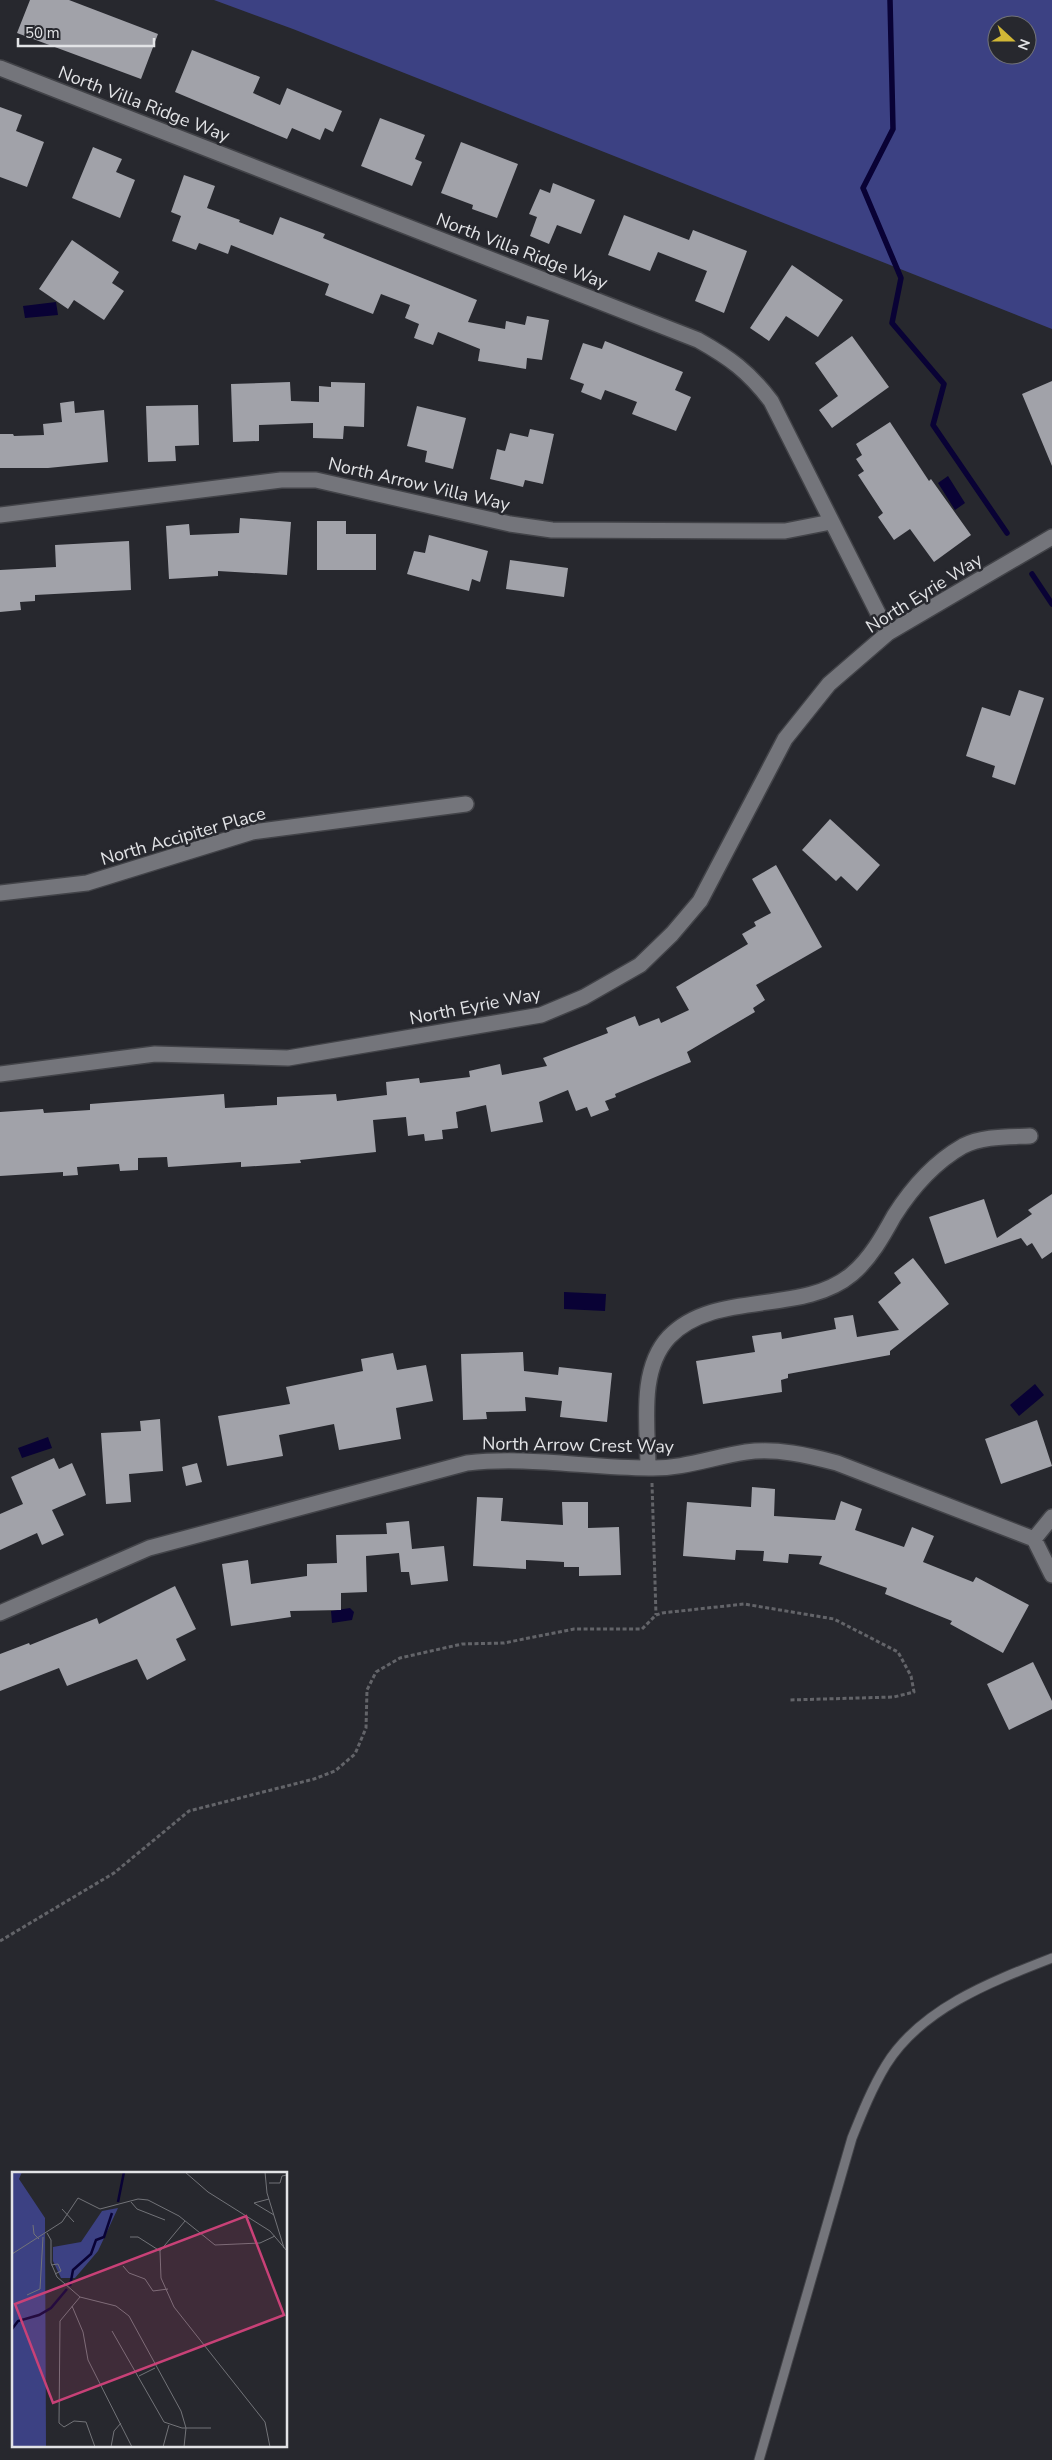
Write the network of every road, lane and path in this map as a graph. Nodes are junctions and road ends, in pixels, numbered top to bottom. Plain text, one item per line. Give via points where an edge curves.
1 (0, 68) edge
2 (0, 515) edge
3 (830, 522) junction
4 (1052, 537) edge
5 (888, 633) junction
6 (466, 804) dead end
7 (0, 893) edge
8 (0, 1074) edge
9 (1030, 1136) dead end
10 (650, 1474) junction
11 (1052, 1517) edge
12 (1034, 1539) junction
13 (1052, 1575) edge
14 (0, 1614) edge
15 (656, 1615) junction
16 (790, 1700) dead end
17 (0, 1941) edge
18 (1052, 1958) edge
19 (759, 2460) edge

1 - 3 street, North Villa Ridge Way via 698,340 733,360 758,383 771,401
2 - 3 street, North Arrow Villa Way via 280,480 316,480 510,524 552,530 786,531
3 - 5 street, North Villa Ridge Way
4 - 5 street, North Eyrie Way
5 - 8 street, North Eyrie Way via 829,684 785,739 700,901 640,965 584,997 541,1015 288,1058 155,1054
6 - 7 street, North Accipiter Place via 252,832 87,883
9 - 10 street via 996,1137 964,1146 933,1168 900,1206 878,1244 852,1274 823,1291 704,1314 684,1324 668,1338 655,1358 647,1393
10 - 12 street, North Arrow Crest Way via 747,1452 803,1454 837,1463
10 - 14 street, North Arrow Crest Way via 500,1459 467,1463 149,1548
10 - 15 path
11 - 12 street
12 - 13 street
15 - 16 path via 744,1604 834,1619 898,1652 911,1676 914,1692 894,1697
15 - 17 path via 642,1629 574,1629 504,1643 462,1644 400,1658 376,1672 367,1690 366,1728 355,1754 335,1770 314,1779 189,1811 114,1873
18 - 19 lane via 984,1987 948,2008 925,2023 887,2064 852,2138

